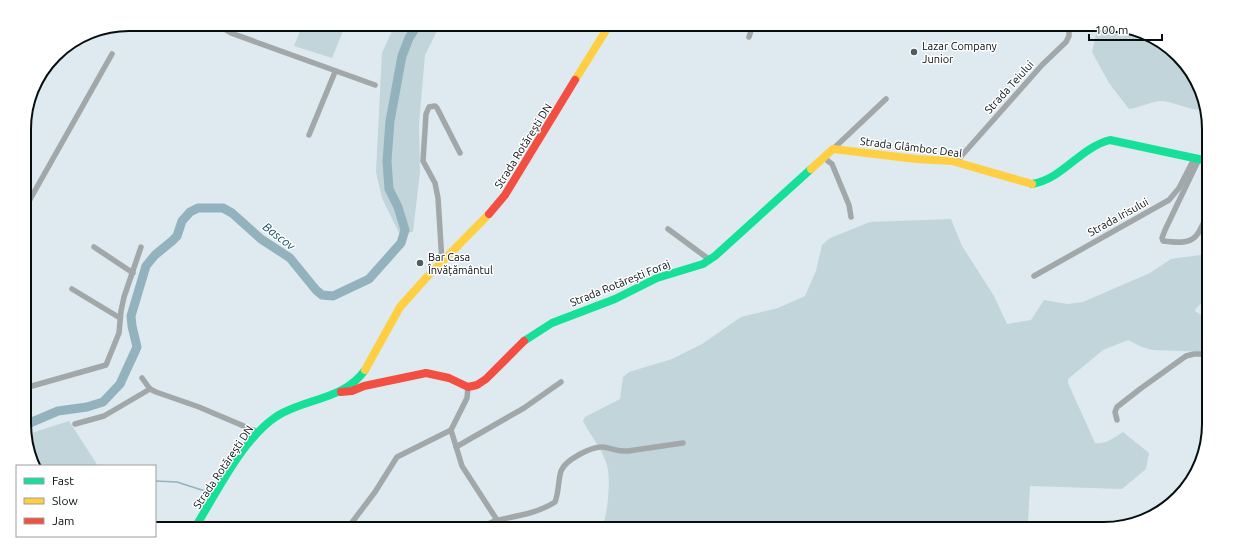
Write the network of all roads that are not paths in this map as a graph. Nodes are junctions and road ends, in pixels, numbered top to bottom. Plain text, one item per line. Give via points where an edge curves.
1 (228, 31) edge
2 (606, 31) edge
3 (751, 31) edge
4 (1069, 31) edge
5 (749, 37) dead end
6 (112, 54) dead end
7 (335, 72) junction
8 (375, 85) dead end
9 (886, 99) dead end
10 (309, 135) dead end
11 (833, 149) junction
12 (460, 153) dead end
13 (824, 158) junction
14 (1196, 159) junction
15 (1202, 160) edge
16 (956, 162) junction
17 (31, 198) edge
18 (851, 217) dead end
19 (1202, 226) edge
20 (668, 230) dead end
21 (94, 247) dead end
22 (141, 247) dead end
23 (710, 260) junction
24 (442, 263) junction
25 (133, 273) junction
26 (1034, 276) dead end
27 (72, 289) dead end
28 (120, 318) junction
29 (1202, 354) edge
30 (363, 374) junction
31 (142, 378) dead end
32 (561, 382) dead end
33 (31, 386) edge
34 (364, 386) junction
35 (468, 387) junction
36 (150, 389) junction
37 (338, 392) junction
38 (1118, 420) dead end
39 (75, 424) dead end
40 (451, 430) junction
41 (258, 432) junction
42 (683, 443) dead end
43 (456, 447) junction
44 (497, 520) junction
45 (199, 522) edge
46 (352, 522) edge
47 (493, 522) edge

1 - 7 street
2 - 24 main road, Strada Rotărești DN via 505,194
3 - 5 street
4 - 16 street, Strada Teiului via 1066,42 1042,64
6 - 17 street
7 - 8 street
7 - 10 street
9 - 11 street, Strada Rotărești Foraj
11 - 13 main road, Strada Rotărești Foraj
11 - 16 main road, Strada Glâmboc Deal
12 - 24 street via 437,108 430,107 426,114 423,161 435,183 438,198
13 - 18 street via 832,164 849,205
13 - 23 main road, Strada Rotărești Foraj
14 - 15 main road, Strada Glâmboc Deal
14 - 16 main road, Strada Glâmboc Deal via 1110,140 1102,141 1039,184 1031,184
14 - 19 street via 1165,230 1163,241 1193,240
14 - 26 street, Strada Irisului via 1169,200
20 - 23 street
21 - 25 street
22 - 25 street
23 - 35 main road, Strada Rotărești Foraj via 657,278 615,299 552,324 519,344 482,382
24 - 30 main road, Strada Rotărești DN via 400,308
25 - 28 street
27 - 28 street
28 - 33 street via 119,333 106,365
29 - 38 street via 1186,356 1117,407 1115,412
30 - 34 main road
30 - 37 main road, Strada Rotărești DN
31 - 36 street
32 - 43 street via 524,408
34 - 35 main road via 426,373 448,378
34 - 37 main road via 352,391
35 - 40 street via 467,398
36 - 39 street via 104,416
36 - 41 street
37 - 41 main road, Strada Rotărești DN via 272,419
40 - 43 street
40 - 46 street via 397,457
41 - 45 main road, Strada Rotărești DN
42 - 44 street via 618,452 603,447 591,449 569,461 562,469 554,502 530,512
43 - 44 street via 468,478
44 - 47 street

